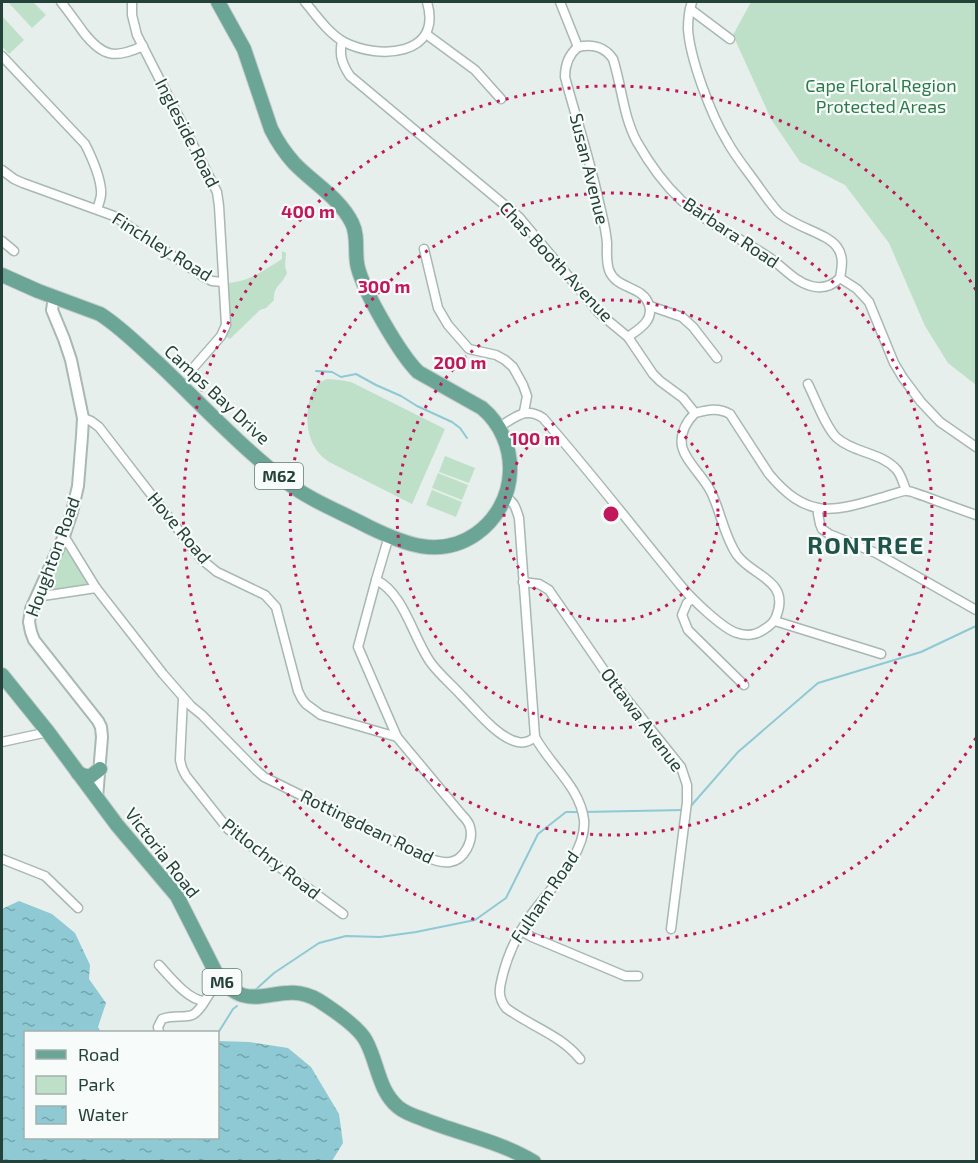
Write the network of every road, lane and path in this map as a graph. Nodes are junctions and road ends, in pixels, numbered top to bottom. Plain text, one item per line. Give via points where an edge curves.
1 (61, 2) edge
2 (132, 2) edge
3 (218, 2) edge
4 (305, 2) edge
5 (427, 2) edge
6 (560, 2) edge
7 (691, 5) edge
8 (426, 34) junction
9 (730, 39) dead end
10 (342, 41) junction
11 (143, 46) junction
12 (578, 47) junction
13 (2, 56) edge
14 (501, 99) dead end
15 (2, 170) edge
16 (97, 209) junction
17 (2, 241) edge
18 (424, 249) dead end
19 (14, 251) dead end
20 (2, 275) edge
21 (840, 278) junction
22 (223, 282) junction
23 (54, 297) junction
24 (650, 306) junction
25 (628, 337) junction
26 (717, 358) dead end
27 (194, 367) dead end
28 (808, 384) dead end
29 (524, 412) junction
30 (695, 413) junction
31 (83, 418) junction
32 (499, 427) junction
33 (976, 447) edge
34 (906, 490) junction
35 (505, 497) junction
36 (818, 508) junction
37 (976, 515) edge
38 (64, 536) junction
39 (389, 536) junction
40 (375, 580) junction
41 (523, 582) junction
42 (96, 588) junction
43 (36, 597) junction
44 (692, 599) junction
45 (976, 610) edge
46 (775, 621) junction
47 (880, 654) dead end
48 (2, 675) edge
49 (744, 685) dead end
50 (183, 698) junction
51 (48, 732) junction
52 (397, 736) junction
53 (535, 737) junction
54 (2, 742) edge
55 (100, 769) junction
56 (78, 773) junction
57 (97, 798) junction
58 (2, 859) edge
59 (78, 908) dead end
60 (343, 914) dead end
61 (671, 929) dead end
62 (521, 931) junction
63 (159, 965) dead end
64 (638, 976) dead end
65 (222, 982) junction
66 (204, 1001) junction
67 (159, 1031) edge
68 (580, 1059) dead end
69 (534, 1161) edge

1 - 11 street via 103,51 117,54
2 - 11 street, Ingleside Road via 133,21
3 - 32 main road, Camps Bay Drive / M62 via 244,49 276,140 295,164 337,202 352,225 358,268 404,355 418,372 482,408
4 - 10 street
5 - 8 street
6 - 12 street
7 - 9 street
7 - 21 street via 688,28 695,59 727,142 778,212 836,245 842,259
8 - 10 street via 415,45 393,52 366,50
8 - 14 street via 475,70
10 - 25 street, Chas Booth Avenue via 341,60 350,76 519,217 599,313
11 - 22 street, Ingleside Road via 217,192
12 - 21 street, Barbara Road via 597,47 609,53 637,142 682,201 771,258 802,283 827,286
12 - 24 street, Susan Avenue via 569,56 565,77 599,201 607,241 606,260 612,277 640,292
13 - 16 street via 85,144 101,189
15 - 16 street, Finchley Road via 23,183
16 - 22 street, Finchley Road via 124,222 204,277
17 - 19 street
18 - 29 street via 438,308 448,325 469,349 496,355 513,367 524,385
20 - 23 main road, Camps Bay Drive / M62
21 - 33 street via 868,302 894,363 921,402 940,422
22 - 27 street, Ingleside Road via 226,326
23 - 31 street, Houghton Road via 52,310 69,352
23 - 39 main road, Camps Bay Drive / M62 via 100,314 116,325 293,487
24 - 25 street via 645,324
24 - 26 street via 682,317
25 - 30 street, Chas Booth Avenue via 653,374
28 - 34 street via 834,435 850,447 892,465
29 - 32 street
29 - 44 street via 543,418
30 - 36 street via 720,409 730,414 775,482 794,498
30 - 46 street via 682,432 684,453 712,492 729,541 742,562 776,588 779,601
31 - 38 street, Houghton Road via 78,486
31 - 52 street, Hove Road via 99,427 201,559 217,572 265,595 276,607 298,692 306,704 321,715
32 - 35 main road, Camps Bay Drive / M62 via 510,459
34 - 36 street via 849,507
34 - 37 street
35 - 39 main road, Camps Bay Drive / M62 via 487,525 460,542 425,548
35 - 41 street, Fulham Road via 516,508 519,518
36 - 45 street via 822,529 829,534 876,553
38 - 42 street, Rottingdean Road
38 - 43 street, Houghton Road
39 - 40 street, Rottingdean Road
40 - 52 street, Rottingdean Road via 358,647
40 - 53 street via 396,597 435,668 489,723 518,742
41 - 53 street, Fulham Road
41 - 61 street, Ottawa Avenue via 549,590 608,676 681,767 687,802
42 - 43 street
42 - 50 street, Rottingdean Road
43 - 55 street, Houghton Road via 29,622 31,632 98,721 102,736
44 - 46 street via 739,634 756,633
44 - 49 street via 682,615 688,630
46 - 47 street
48 - 51 main road, Victoria Road / M6
50 - 52 street, Rottingdean Road via 264,777 426,857 455,861 467,849 470,826
50 - 60 street, Pitlochry Road via 180,760 186,776 228,829
51 - 54 street
51 - 56 main road, Victoria Road / M6
53 - 62 street, Fulham Road via 572,789 581,808 584,829 575,857
55 - 56 main road via 91,776
55 - 57 street, Houghton Road
56 - 57 main road, Victoria Road / M6
57 - 65 main road, Victoria Road / M6 via 177,896
58 - 59 street via 45,876
62 - 64 street via 625,976
62 - 68 street, Fulham Road via 503,974 499,993 502,1004 565,1043
63 - 66 street via 178,985
65 - 66 street
65 - 69 main road, M6 via 243,996 295,993 318,1000 361,1033 382,1086 398,1107
66 - 67 street via 193,1015 162,1019

